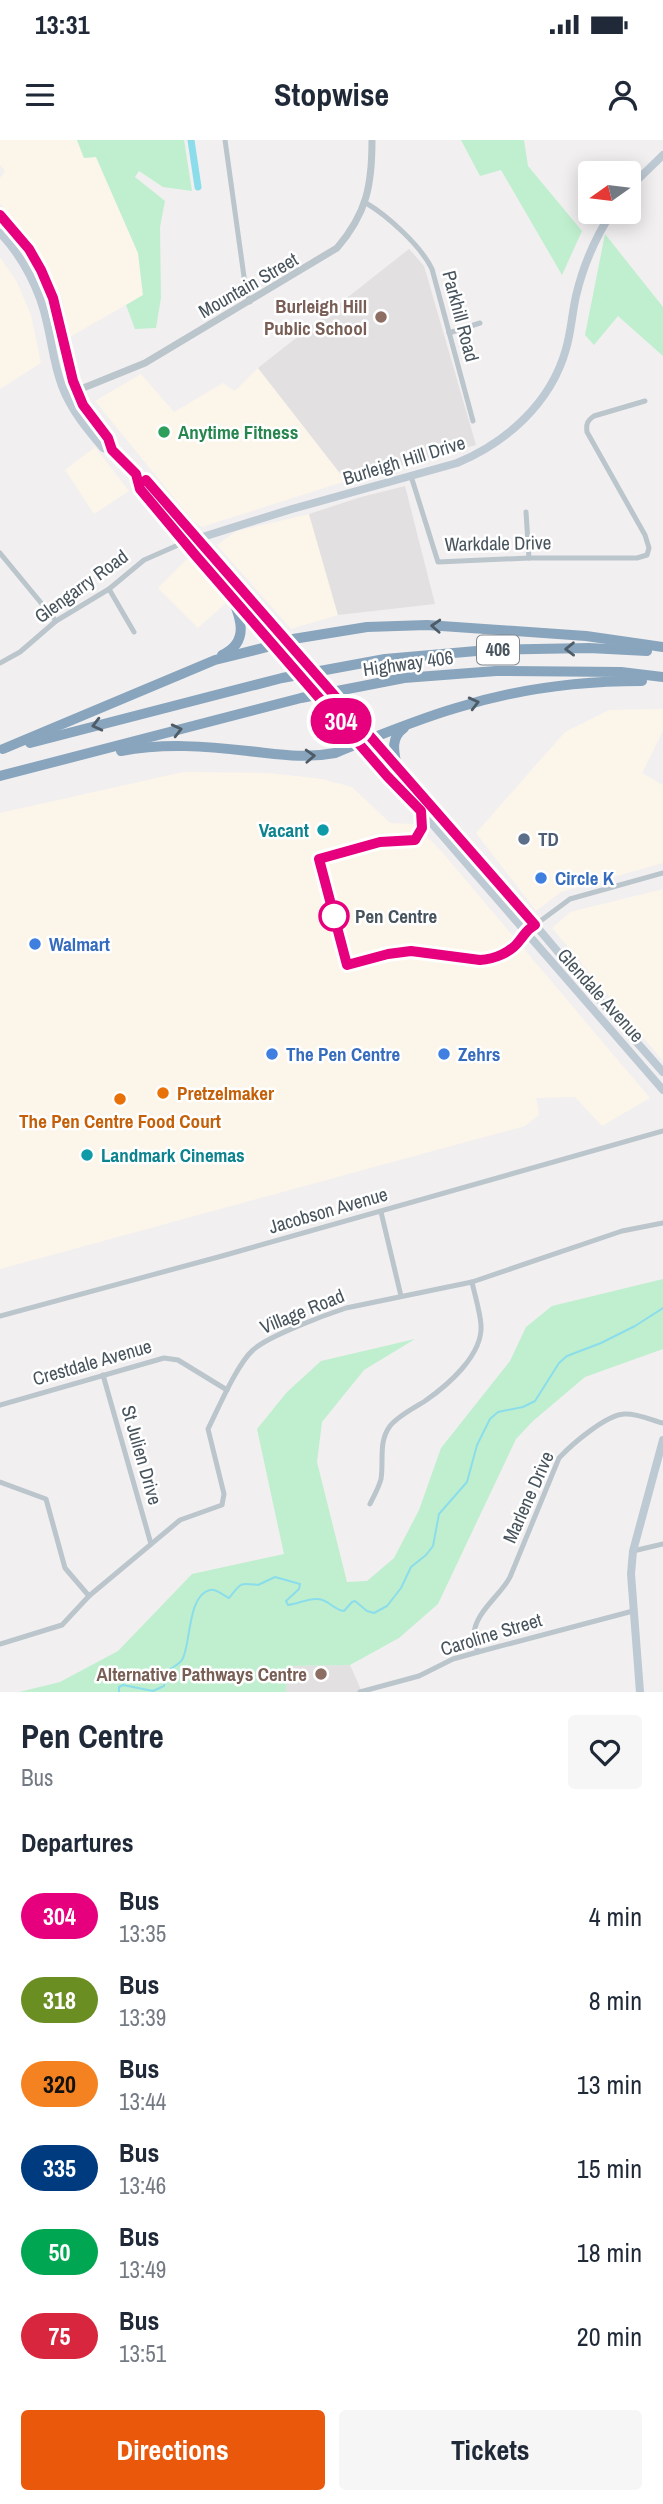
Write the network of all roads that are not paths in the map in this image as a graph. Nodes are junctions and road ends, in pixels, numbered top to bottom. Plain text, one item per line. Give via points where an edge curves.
1 (225, 140) edge
2 (372, 140) edge
3 (663, 155) edge
4 (641, 176) edge
5 (366, 203) junction
6 (0, 215) edge
7 (605, 224) edge
8 (0, 233) edge
9 (250, 302) junction
10 (480, 323) dead end
11 (449, 333) junction
12 (77, 391) junction
13 (66, 395) junction
14 (645, 401) dead end
15 (473, 421) dead end
16 (112, 450) junction
17 (136, 474) junction
18 (411, 476) junction
19 (526, 512) dead end
20 (197, 539) junction
21 (185, 542) junction
22 (0, 553) edge
23 (529, 558) junction
24 (109, 589) junction
25 (231, 596) junction
26 (56, 621) junction
27 (135, 632) dead end
28 (287, 640) junction
29 (275, 645) junction
30 (663, 649) edge
31 (0, 663) edge
32 (195, 668) junction
33 (663, 679) edge
34 (410, 725) junction
35 (373, 739) junction
36 (360, 744) junction
37 (2, 750) edge
38 (397, 767) junction
39 (16, 772) junction
40 (0, 776) edge
41 (663, 873) edge
42 (535, 925) junction
43 (524, 931) junction
44 (663, 1072) edge
45 (663, 1090) edge
46 (663, 1131) edge
47 (381, 1212) junction
48 (663, 1223) edge
49 (472, 1282) junction
50 (401, 1296) junction
51 (0, 1316) edge
52 (103, 1375) junction
53 (227, 1390) junction
54 (0, 1405) edge
55 (663, 1423) edge
56 (663, 1440) edge
57 (0, 1482) edge
58 (370, 1504) dead end
59 (151, 1544) junction
60 (663, 1544) edge
61 (633, 1551) junction
62 (89, 1597) junction
63 (633, 1611) junction
64 (0, 1644) edge
65 (478, 1652) junction
66 (360, 1692) edge
67 (640, 1692) edge

1 - 9 street
2 - 5 street, Mountain Street
3 - 4 main road
5 - 9 street, Mountain Street via 337,248
5 - 11 street, Parkhill Road via 426,257
6 - 12 main road, Glendale Avenue via 29,249 53,298
7 - 18 main road, Burleigh Hill Drive via 584,268 566,350 538,404 477,455
8 - 13 main road, Glendale Avenue via 36,288
9 - 12 street, Mountain Street via 145,363
10 - 11 street
11 - 15 street, Parkhill Road
12 - 13 street, Mountain Street
12 - 16 main road, Glendale Avenue
13 - 16 main road, Glendale Avenue via 103,449
14 - 23 street, Warkdale Drive via 594,416 587,421 587,432 645,534 647,555
16 - 17 main road, Glendale Avenue
17 - 20 main road, Glendale Avenue
17 - 21 main road, Glendale Avenue via 140,489
18 - 20 main road, Burleigh Hill Drive
18 - 23 street, Warkdale Drive via 438,562
19 - 23 street
20 - 21 main road, Burleigh Hill Drive
20 - 28 main road, Glendale Avenue
21 - 24 street, Glengarry Road via 145,560
21 - 25 main road, Glendale Avenue
22 - 26 street
24 - 26 street, Glengarry Road
24 - 27 street
25 - 29 main road, Glendale Avenue
25 - 32 highway via 242,625 239,640 228,653
26 - 31 street, Glengarry Road
28 - 29 highway
30 -> 28 highway via 586,636 428,625
28 - 35 main road, Glendale Avenue
29 - 32 highway
29 - 36 main road, Glendale Avenue
30 -> 37 highway, Highway 406 / 406 via 467,651 385,659 282,678
32 - 37 highway
34 -> 33 highway via 457,707 553,685
39 -> 33 highway, Highway 406 / 406 via 300,698 404,678 496,671 621,672
34 - 35 highway
34 - 38 highway via 398,732 395,740
35 - 36 highway
35 - 38 main road, Glendale Avenue
39 -> 36 highway via 144,747 228,748 316,757
36 - 43 main road, Glendale Avenue
38 - 42 main road, Glendale Avenue
39 - 40 highway, Highway 406 / 406
41 - 42 street via 570,899
42 - 43 main road
42 - 44 main road, Glendale Avenue
43 - 45 main road, Glendale Avenue
46 - 47 street, Jacobson Avenue
47 - 50 street
47 - 51 street, Jacobson Avenue
48 - 49 street, Village Road via 622,1231
49 - 50 street, Village Road
49 - 58 street via 481,1324 475,1349 437,1392 392,1423 385,1434 380,1481
50 - 53 street, Village Road via 336,1311 262,1343 251,1350
52 - 53 street, Crestdale Avenue via 164,1358 178,1360
52 - 54 street, Crestdale Avenue
52 - 59 street, St Julien Drive
53 - 59 street, Village Road via 208,1429 224,1494 222,1505 180,1520
55 - 65 street, Marlene Drive via 632,1415 612,1417 559,1458 510,1577 478,1620 474,1634
56 - 61 main road
57 - 62 street via 46,1499 65,1568
59 - 62 street, Village Road
60 - 61 street
61 - 63 main road
62 - 64 street, Village Road via 62,1625
63 - 65 street, Caroline Street
63 - 67 main road
65 - 66 street, Caroline Street via 419,1676

